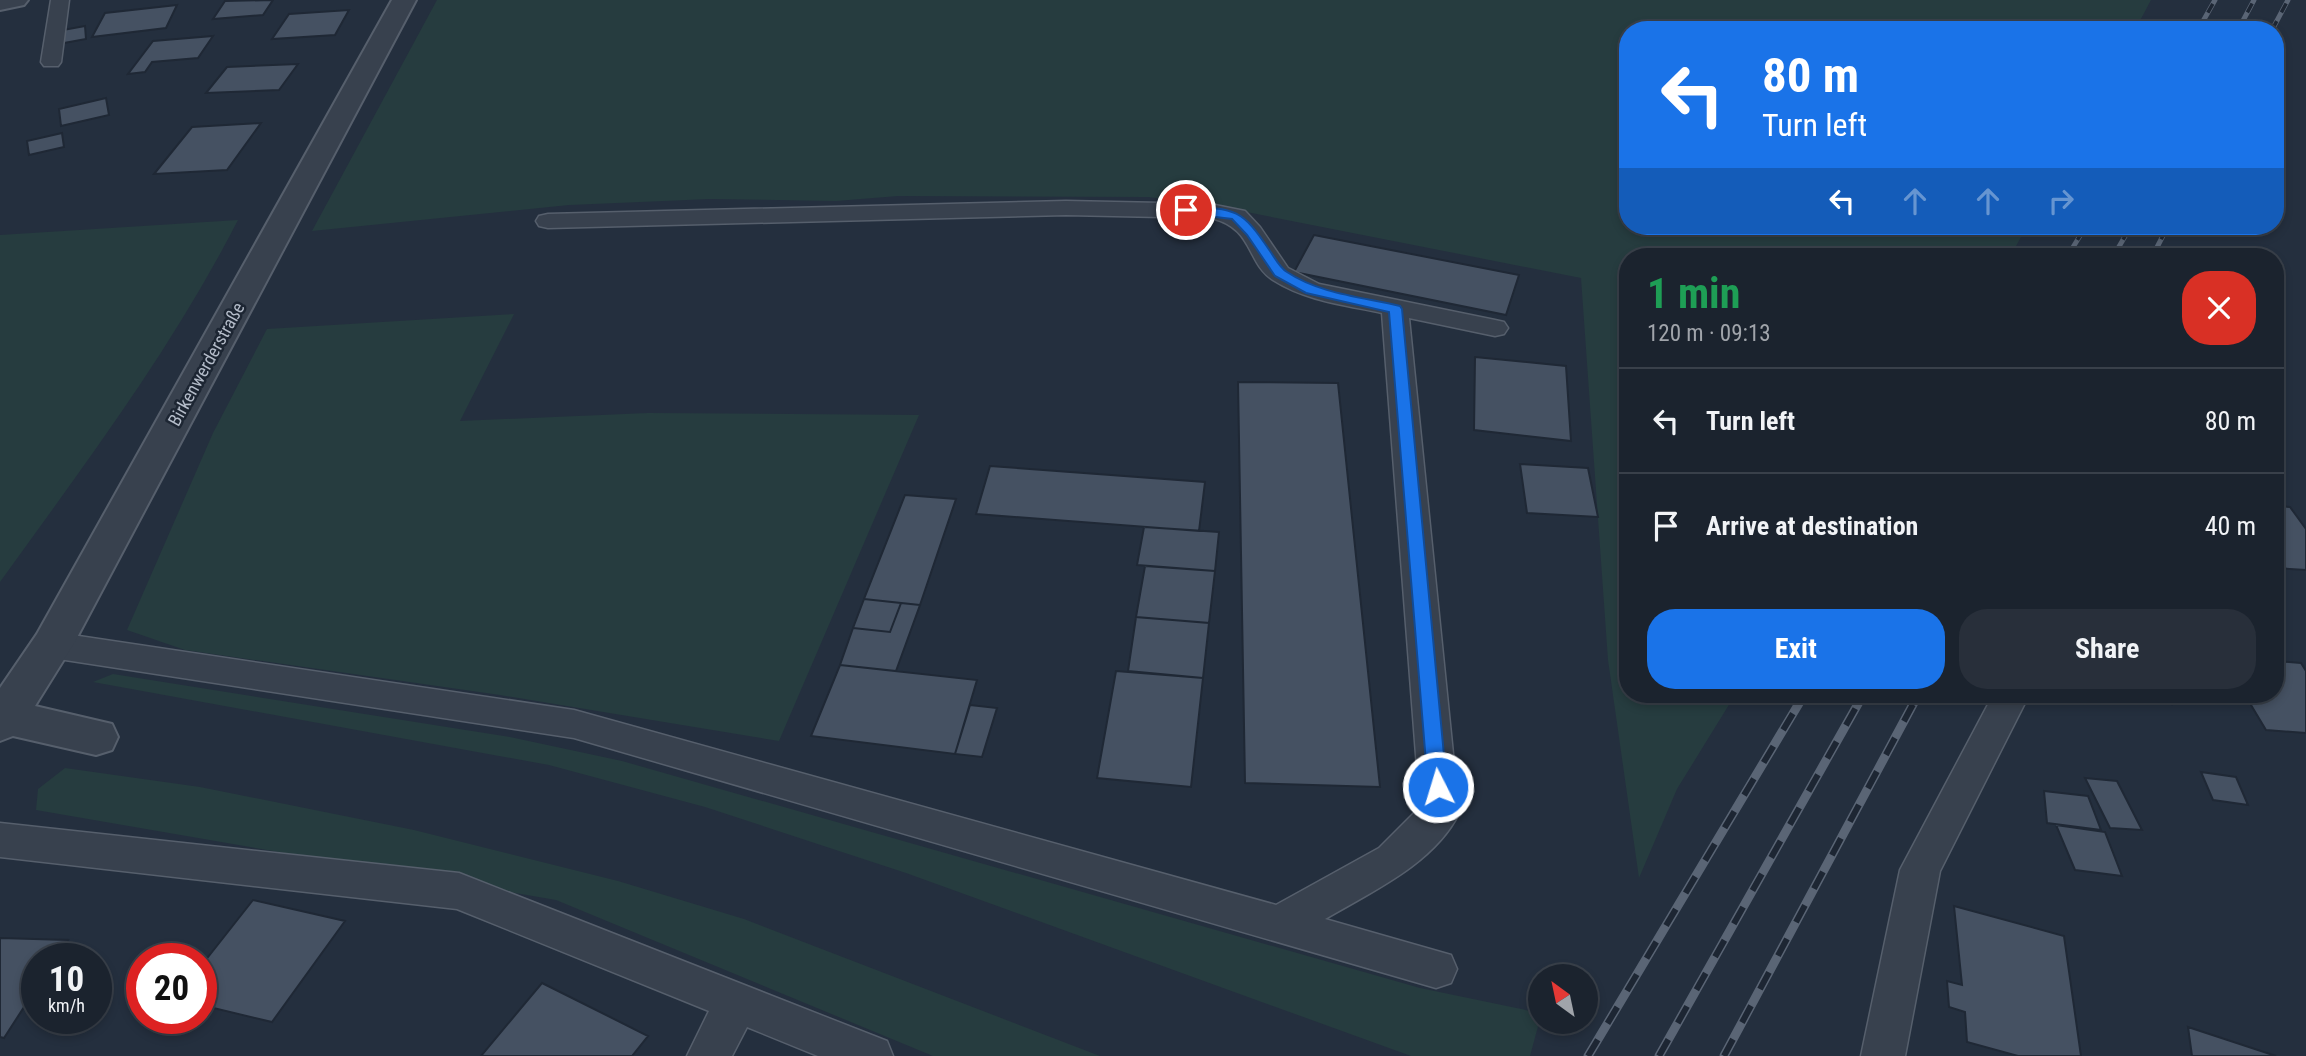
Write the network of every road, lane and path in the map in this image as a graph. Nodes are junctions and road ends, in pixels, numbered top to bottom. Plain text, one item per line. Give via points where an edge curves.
1 (16, 0) edge
2 (60, 0) edge
3 (404, 0) edge
4 (0, 3) edge
5 (51, 62) dead end
6 (548, 221) dead end
7 (1395, 309) junction
8 (1495, 328) dead end
9 (52, 645) junction
10 (2007, 703) edge
11 (1, 719) edge
12 (96, 737) dead end
13 (0, 840) edge
14 (1279, 924) junction
15 (1436, 969) dead end
16 (737, 1002) junction
17 (709, 1056) edge
18 (871, 1056) edge
19 (1883, 1056) edge

1 - 4 street
2 - 5 lane
3 - 9 street, Birkenwerderstraße
6 - 7 lane via 1066,208 1210,211 1236,216 1279,273 1311,290
7 - 8 lane
7 - 14 lane via 1440,813 1393,860
9 - 11 street, Birkenwerderstraße
9 - 14 lane via 574,724
10 - 19 lane via 1920,870
11 - 12 street
13 - 16 lane via 459,891
14 - 15 lane
16 - 17 lane
16 - 18 lane

